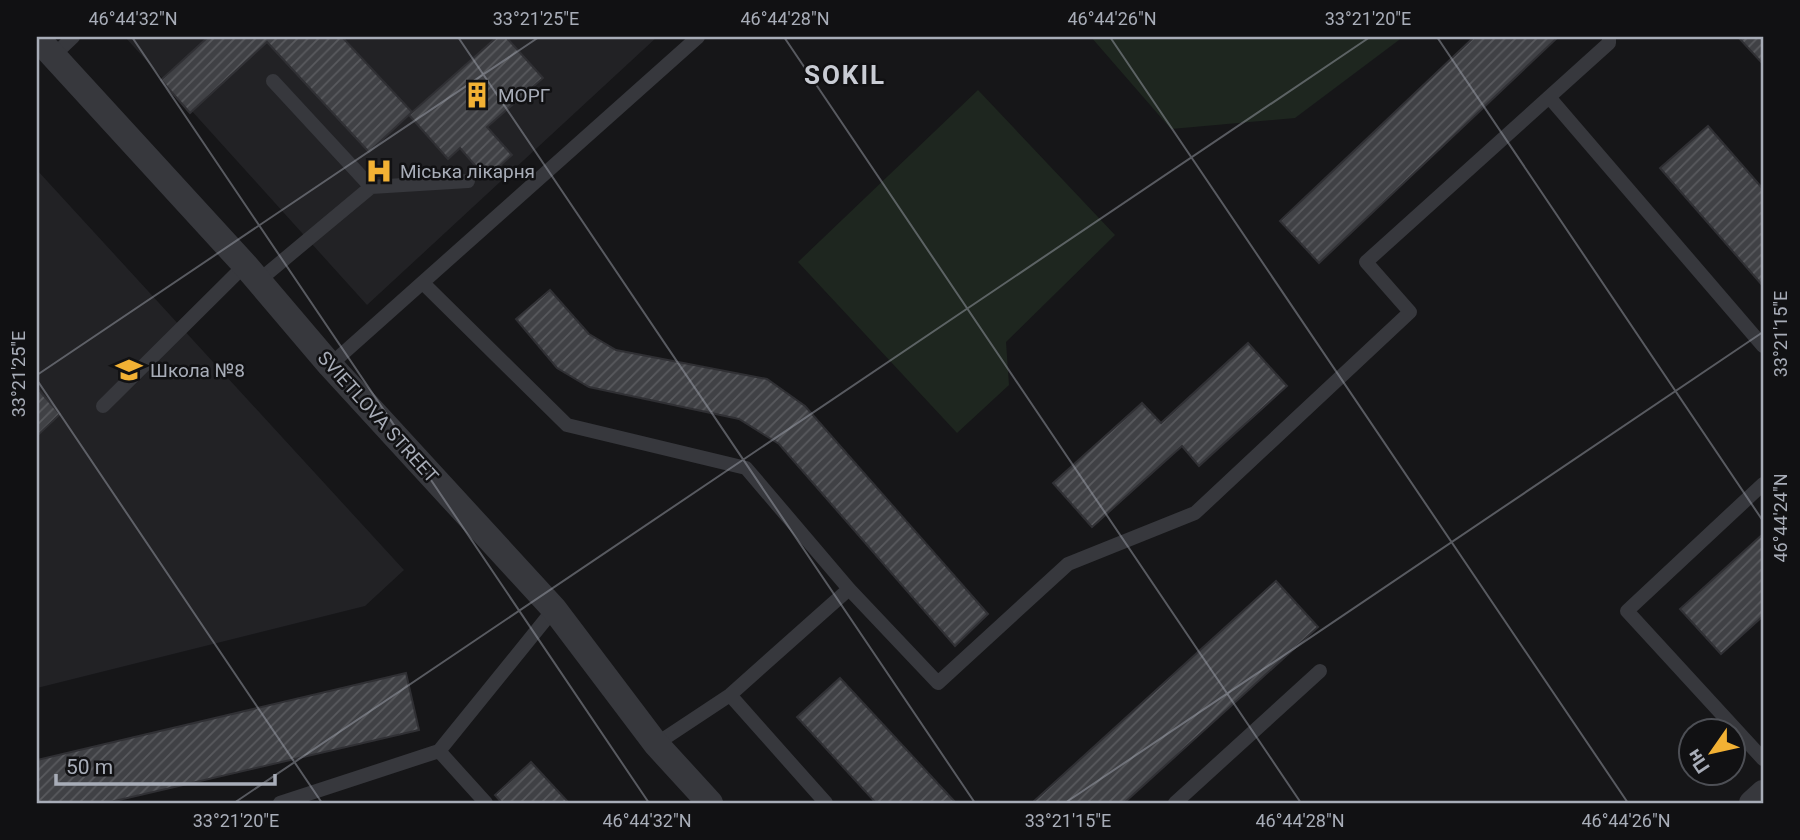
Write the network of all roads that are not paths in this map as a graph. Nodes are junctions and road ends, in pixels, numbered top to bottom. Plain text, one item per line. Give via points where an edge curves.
1 (73, 37) edge
2 (698, 37) edge
3 (1609, 37) edge
4 (45, 47) edge
5 (273, 81) dead end
6 (1549, 97) junction
7 (468, 181) dead end
8 (371, 187) junction
9 (251, 274) junction
10 (424, 284) junction
11 (1763, 346) edge
12 (330, 365) junction
13 (103, 406) dead end
14 (1763, 484) edge
15 (849, 589) junction
16 (554, 610) junction
17 (1320, 671) dead end
18 (730, 695) junction
19 (656, 744) junction
20 (439, 751) junction
21 (1763, 759) edge
22 (1763, 793) edge
23 (280, 803) edge
24 (486, 803) edge
25 (710, 803) edge
26 (826, 803) edge
27 (1175, 803) edge
28 (1752, 803) edge

1 - 4 lane
2 - 10 lane
3 - 6 lane via 1609,43
4 - 9 street, SVIETLOVA STREET
5 - 8 lane
6 - 11 lane
6 - 15 lane via 1366,262 1410,312 1195,513 1068,564 938,683
7 - 8 lane
8 - 9 lane
9 - 12 street, SVIETLOVA STREET
9 - 13 lane
10 - 12 lane
10 - 15 lane via 567,425 746,468
12 - 16 street, SVIETLOVA STREET
14 - 21 lane via 1627,611
15 - 18 lane
16 - 19 street, SVIETLOVA STREET
16 - 20 lane
17 - 27 lane
18 - 19 lane
18 - 26 lane
19 - 25 street, SVIETLOVA STREET
20 - 23 lane
20 - 24 lane
22 - 28 street

